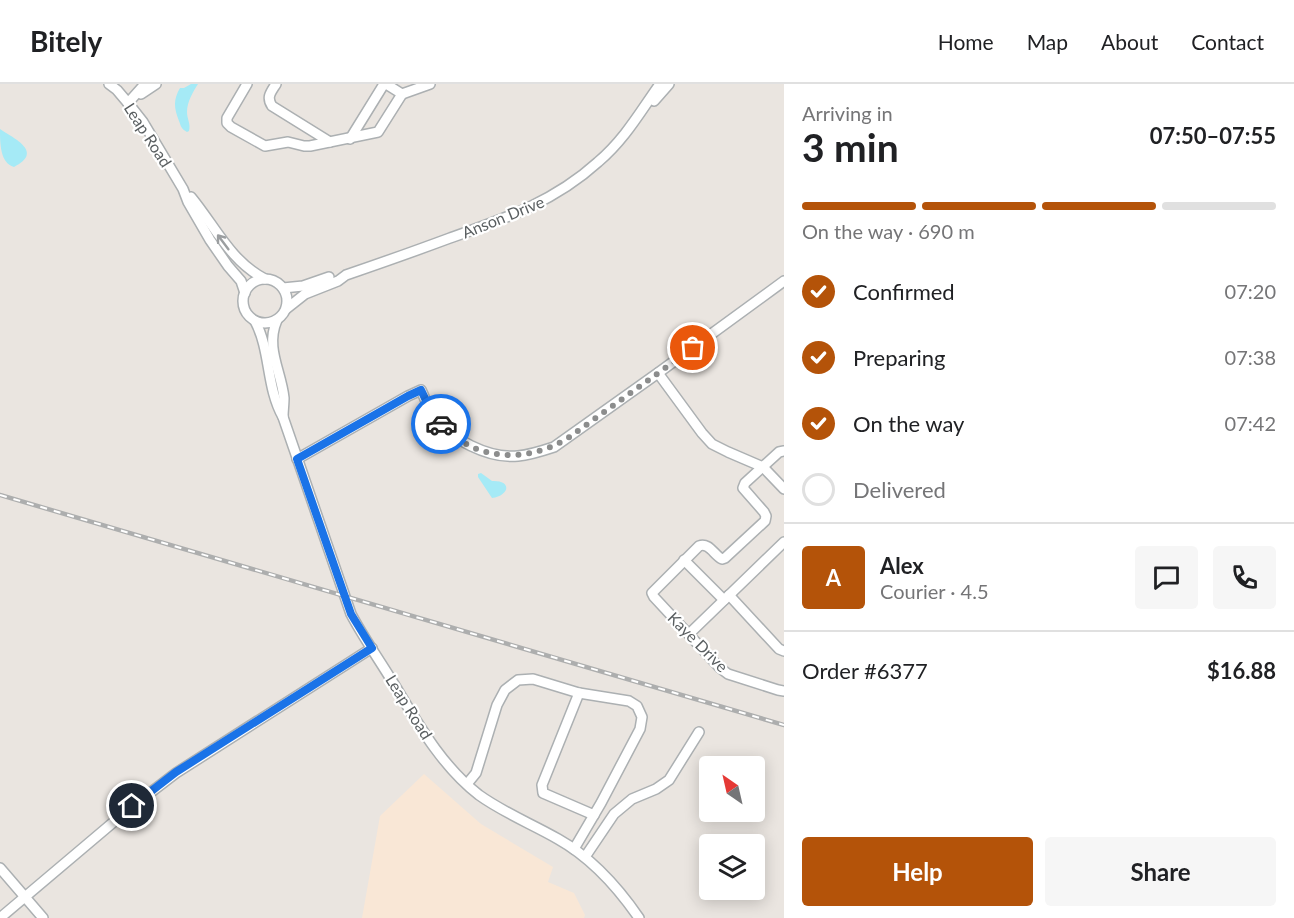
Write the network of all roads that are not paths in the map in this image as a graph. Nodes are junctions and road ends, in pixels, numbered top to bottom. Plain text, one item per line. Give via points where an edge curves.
1 (108, 84) edge
2 (145, 84) edge
3 (156, 84) edge
4 (247, 84) edge
5 (276, 84) edge
6 (385, 84) edge
7 (430, 84) edge
8 (660, 84) edge
9 (669, 84) edge
10 (402, 94) junction
11 (132, 99) junction
12 (636, 121) junction
13 (350, 139) junction
14 (330, 142) junction
15 (183, 189) junction
16 (346, 275) junction
17 (267, 279) junction
18 (784, 281) edge
19 (283, 288) junction
20 (244, 293) junction
21 (286, 309) junction
22 (277, 320) junction
23 (255, 321) junction
24 (658, 374) junction
25 (283, 417) junction
26 (784, 451) edge
27 (297, 459) junction
28 (763, 467) junction
29 (784, 489) edge
30 (784, 542) edge
31 (684, 560) junction
32 (726, 598) junction
33 (689, 634) junction
34 (372, 648) junction
35 (784, 651) edge
36 (784, 691) edge
37 (579, 693) junction
38 (699, 732) dead end
39 (467, 784) junction
40 (594, 815) junction
41 (574, 849) junction
42 (585, 857) junction
43 (0, 868) edge
44 (25, 897) junction
45 (0, 918) edge
46 (43, 918) edge
47 (639, 918) edge

1 - 11 street, Leap Road
2 - 11 street
3 - 11 street
4 - 14 street via 227,118 231,127 265,146 284,142 304,147
5 - 14 street via 268,101 272,106
6 - 10 street
6 - 13 street
7 - 10 street
8 - 12 street, Anson Drive
9 - 12 street, Anson Drive
10 - 13 street via 378,132
11 - 15 street, Leap Road
12 - 16 street, Anson Drive via 598,163 542,202
13 - 14 street
17 -> 15 street, Leap Road via 234,256
15 - 20 street, Leap Road via 210,240 241,281
16 - 19 street, Anson Drive
16 - 21 street, Anson Drive via 305,294
17 - 19 street
17 - 20 street via 253,283
18 - 24 street
19 - 21 street
20 - 23 street via 244,309
21 - 22 street
22 - 23 street
22 - 25 street, Leap Road via 272,341 284,398
23 - 25 street, Leap Road via 263,338 276,404
24 - 27 street via 568,438 540,452 510,456 468,444 433,415 421,390
24 - 28 street via 712,444
25 - 27 street, Leap Road
26 - 28 street
27 - 34 street, Leap Road via 351,614
28 - 29 street
28 - 31 street via 743,488 764,512 765,521 725,558 703,545
30 - 32 street
31 - 32 street
31 - 33 street, Kaye Drive via 652,593
32 - 33 street
32 - 35 street
33 - 36 street, Kaye Drive via 728,674
34 - 39 street, Leap Road via 435,749
34 - 44 street via 176,772
37 - 39 street via 533,679 518,680 505,690 476,773
37 - 40 street via 542,785 543,793
37 - 40 street via 629,701 637,705 642,717 640,729
38 - 42 street via 669,780 632,799 614,814
39 - 41 street, Leap Road via 495,805
40 - 41 street
41 - 42 street, Leap Road
42 - 47 street, Leap Road via 618,889
43 - 44 street
44 - 45 street
44 - 46 street

